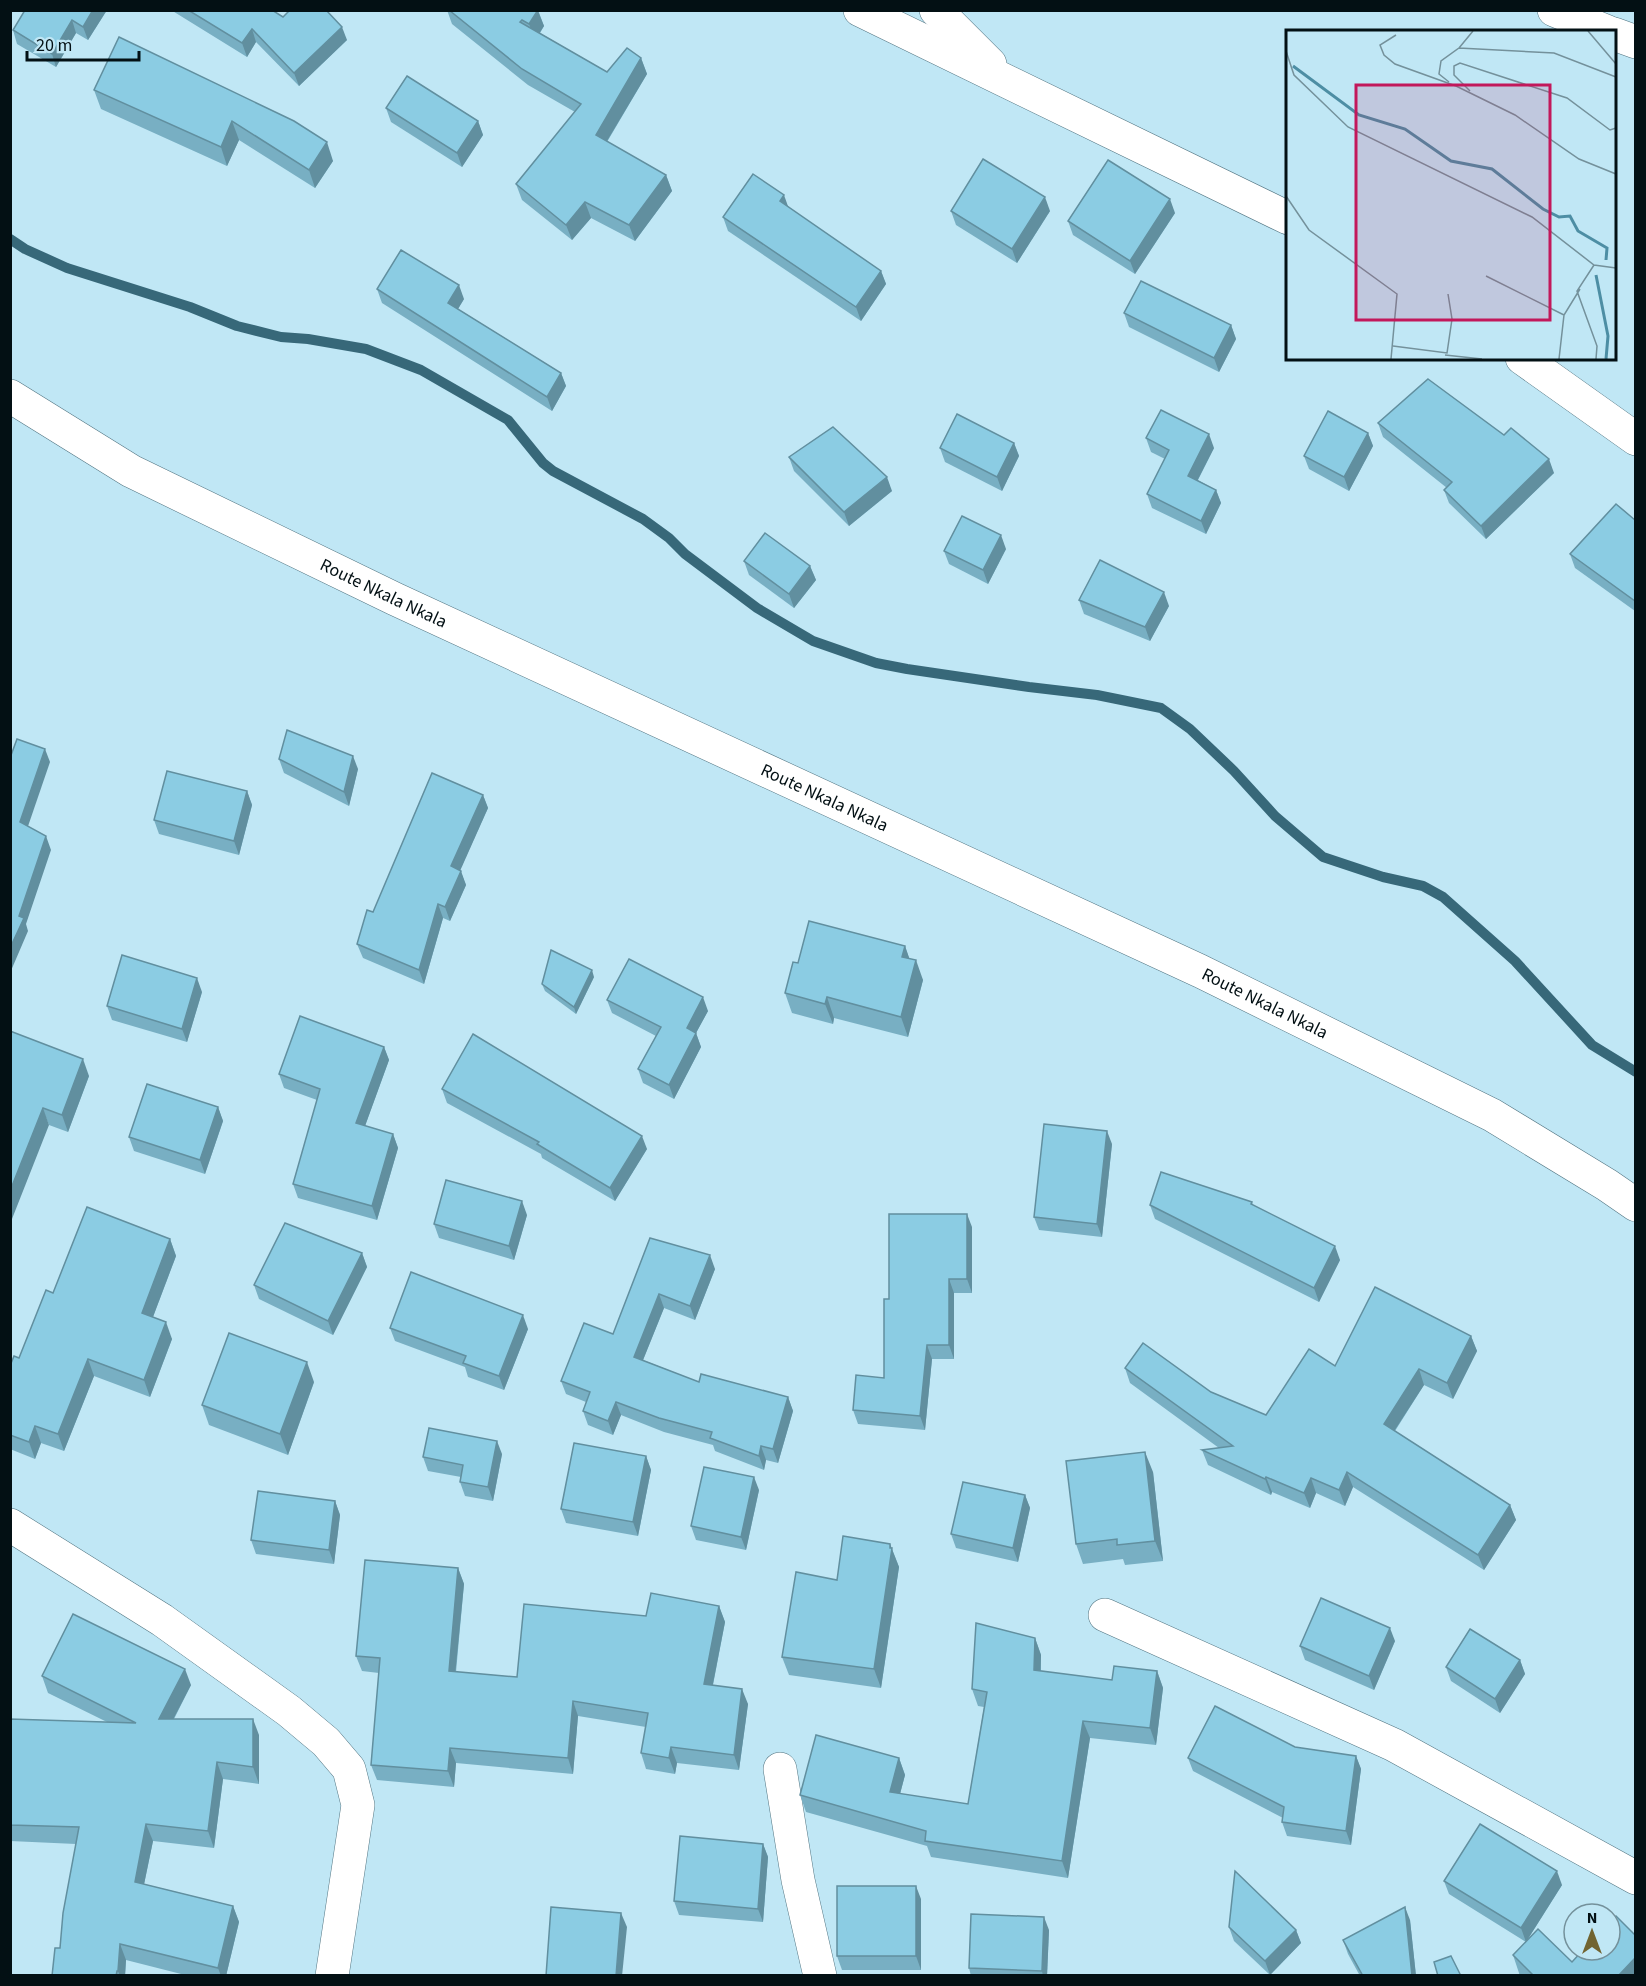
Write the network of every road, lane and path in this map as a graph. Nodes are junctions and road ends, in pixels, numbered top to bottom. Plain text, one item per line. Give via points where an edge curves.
1 (860, 10) edge
2 (936, 10) edge
3 (1554, 10) edge
4 (1603, 30) edge
5 (1616, 35) edge
6 (1635, 42) edge
7 (1008, 83) junction
8 (1286, 218) edge
9 (1525, 360) edge
10 (10, 396) edge
11 (1635, 439) edge
12 (1635, 1205) edge
13 (10, 1526) edge
14 (1105, 1615) dead end
15 (780, 1769) dead end
16 (1635, 1878) edge
17 (332, 1976) edge
18 (820, 1976) edge

1 - 7 street
2 - 7 street
3 - 4 street
5 - 6 street
7 - 8 street
9 - 11 street
10 - 12 street, Route Nkala Nkala via 131,471 385,594 1189,966 1492,1115
13 - 17 street via 162,1620 289,1711 326,1742 349,1769 358,1805
14 - 16 street via 1394,1745
15 - 18 street via 798,1880

